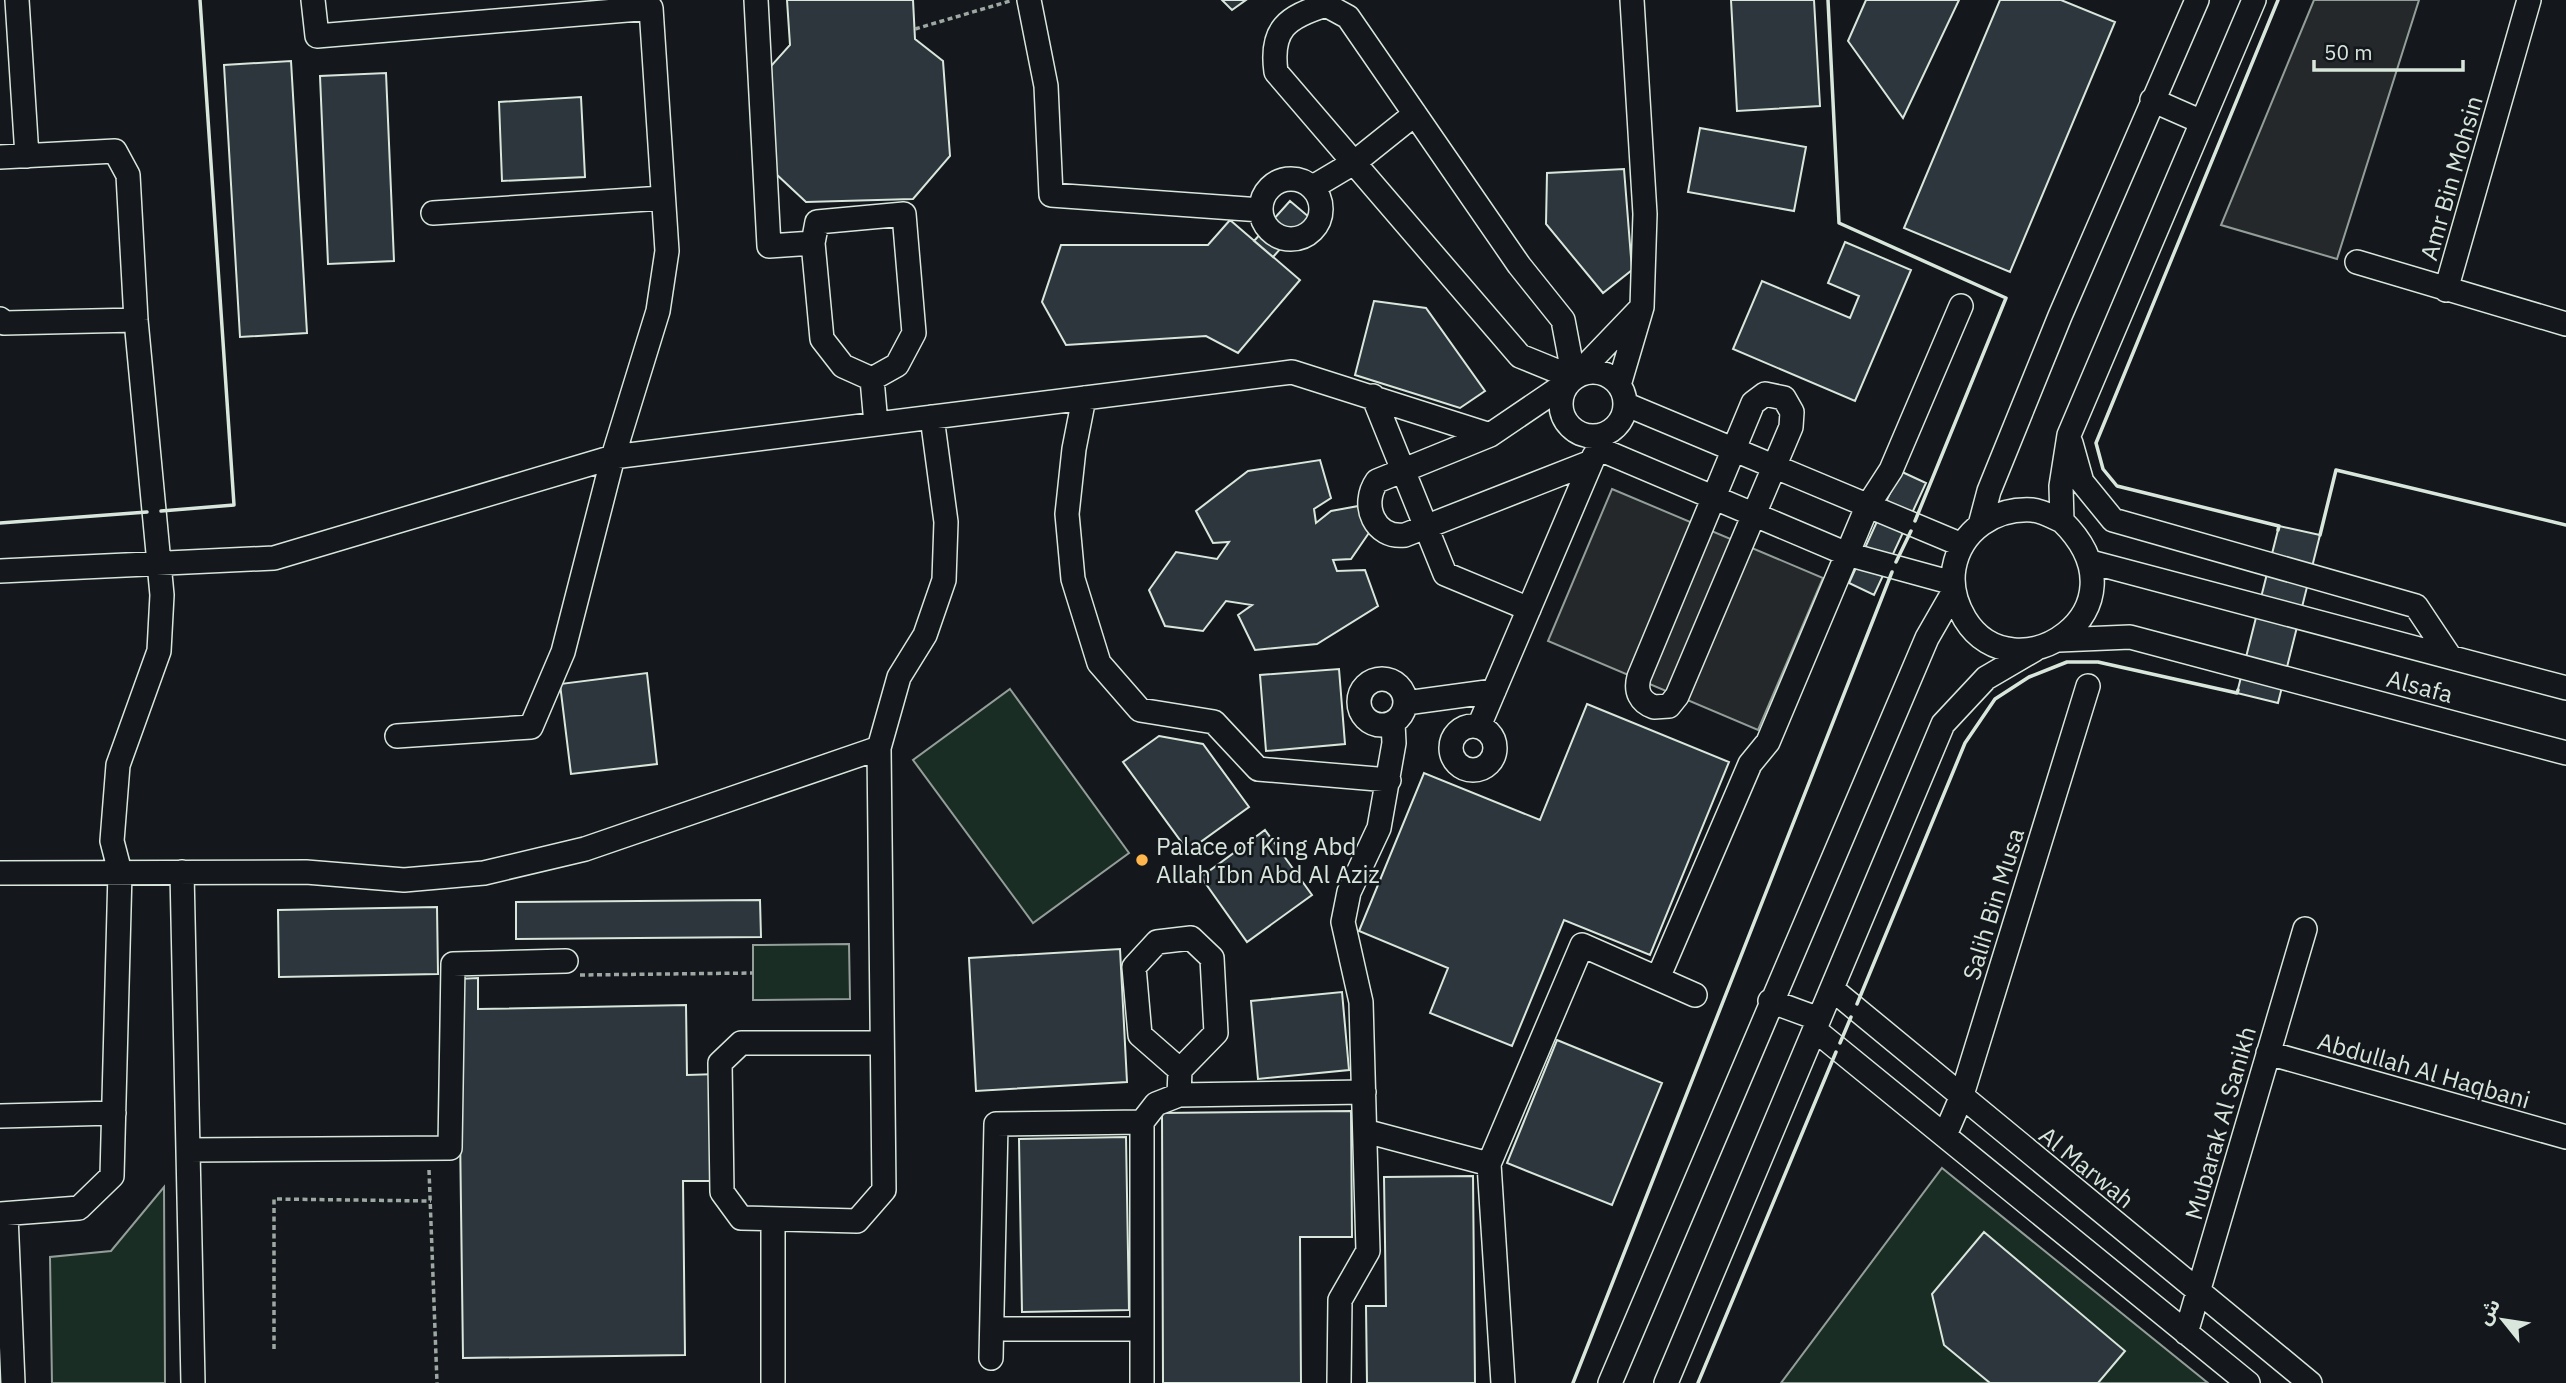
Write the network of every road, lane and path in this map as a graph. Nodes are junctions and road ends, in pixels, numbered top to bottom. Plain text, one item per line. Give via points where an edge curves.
1 (17, 0) edge
2 (313, 0) edge
3 (756, 0) edge
4 (1014, 0) edge
5 (1029, 0) edge
6 (1632, 0) edge
7 (2197, 0) edge
8 (2254, 0) edge
9 (2529, 0) edge
10 (9, 28) edge
11 (915, 29) dead end
12 (2152, 100) junction
13 (1415, 114) junction
14 (2202, 122) junction
15 (27, 156) junction
16 (0, 157) edge
17 (1355, 162) junction
18 (1313, 187) junction
19 (663, 198) junction
20 (1261, 209) junction
21 (433, 213) dead end
22 (813, 243) junction
23 (2357, 262) dead end
24 (2446, 290) junction
25 (1961, 306) dead end
26 (1642, 307) junction
27 (0, 319) edge
28 (136, 320) junction
29 (2566, 324) edge
30 (1574, 378) junction
31 (872, 379) junction
32 (1622, 395) junction
33 (1373, 397) junction
34 (1084, 398) junction
35 (932, 417) junction
36 (876, 424) junction
37 (1490, 435) junction
38 (2069, 435) junction
39 (1595, 449) junction
40 (1732, 450) junction
41 (613, 457) junction
42 (1774, 467) junction
43 (1402, 469) junction
44 (1713, 497) junction
45 (1867, 507) junction
46 (1754, 515) junction
47 (2062, 521) junction
48 (1980, 525) junction
49 (1427, 530) junction
50 (1962, 545) junction
51 (1847, 555) junction
52 (2091, 562) junction
53 (159, 565) junction
54 (0, 571) edge
55 (1953, 587) junction
56 (1529, 609) junction
57 (2059, 640) junction
58 (2035, 649) junction
59 (2450, 657) junction
60 (2088, 686) dead end
61 (2566, 688) edge
62 (1494, 691) junction
63 (1406, 703) junction
64 (1393, 723) junction
65 (1479, 726) dead end
66 (397, 736) dead end
67 (879, 748) junction
68 (2566, 753) edge
69 (1389, 780) junction
70 (120, 872) junction
71 (182, 872) junction
72 (0, 873) edge
73 (2305, 929) dead end
74 (573, 968) joint
75 (753, 973) dead end
76 (1658, 978) junction
77 (1832, 989) junction
78 (1695, 995) dead end
79 (1770, 1001) junction
80 (1817, 1025) junction
81 (882, 1043) junction
82 (2268, 1053) junction
83 (1180, 1070) junction
84 (1364, 1092) junction
85 (1179, 1095) junction
86 (1961, 1098) junction
87 (114, 1113) junction
88 (0, 1116) edge
89 (1142, 1122) junction
90 (1365, 1131) junction
91 (1945, 1135) junction
92 (2566, 1138) edge
93 (188, 1150) junction
94 (428, 1150) junction
95 (2025, 1150) junction
96 (1489, 1164) junction
97 (1982, 1164) junction
98 (431, 1201) junction
99 (3, 1215) edge
100 (773, 1219) junction
101 (2199, 1291) junction
102 (992, 1329) junction
103 (1142, 1329) junction
104 (2186, 1333) junction
105 (274, 1349) dead end
106 (991, 1358) dead end
107 (13, 1383) edge
108 (193, 1383) edge
109 (437, 1383) edge
110 (773, 1383) edge
111 (1142, 1383) edge
112 (1339, 1383) edge
113 (1503, 1383) edge
114 (1610, 1383) edge
115 (1666, 1383) edge
116 (2248, 1383) edge
117 (2311, 1383) edge

1 - 10 street
2 - 19 street via 317,36 651,8
3 - 22 street via 769,246
4 - 11 path
5 - 20 street via 1046,86 1051,195
6 - 26 street via 1645,214
7 - 12 street
8 - 14 street
9 - 24 street, Amr Bin Mohsin
10 - 15 street
12 - 14 street
12 - 48 street via 1989,491
13 - 17 street
13 - 17 street via 1348,17 1326,5 1300,13 1284,27 1272,49 1276,72
13 - 30 street via 1563,320
14 - 38 street
15 - 16 street
15 - 28 street via 115,151 123,161 128,175
17 - 18 street
17 - 30 street via 1520,355
18 - 20 street via 1294,178 1275,183 1262,199
18 - 20 street via 1322,214 1304,237 1275,235 1262,220
19 - 21 street
19 - 41 street via 667,251 658,311
22 - 31 street via 822,339 843,366
22 - 31 street via 817,222 904,214 914,333 897,365
23 - 24 street
24 - 29 street
25 - 45 street via 1892,470
26 - 30 street
26 - 32 street
27 - 28 street via 5,323
28 - 53 street
30 - 32 street via 1603,373
30 - 37 street
30 - 39 street via 1563,394 1563,415
31 - 36 street
32 - 39 street via 1617,425
32 - 40 street
33 - 34 street via 1292,372
33 - 37 street
33 - 43 street
34 - 35 street
34 - 69 street via 1067,514 1073,579 1099,663 1140,710 1214,722 1258,769
35 - 36 street
35 - 67 street via 946,522 944,580 925,635 899,677
36 - 41 street
37 - 43 street
38 - 47 street via 2061,486
38 - 59 street via 2082,482 2113,520 2416,606
39 - 44 street
39 - 49 street
39 - 56 street
40 - 42 street
40 - 42 street via 1753,403 1765,394 1784,398 1793,419
40 - 44 street
41 - 53 street via 274,558
41 - 66 street via 563,652 531,727
42 - 45 street
42 - 46 street
43 - 49 street
43 - 49 street via 1377,481 1369,492 1369,505 1389,536
44 - 46 street
44 - 46 street via 1639,677 1638,692 1647,705 1669,706 1677,696
45 - 50 street
45 - 51 street
46 - 51 street
47 - 48 street via 2035,510 2006,512
47 - 52 street via 2081,539
48 - 50 street
49 - 56 street via 1445,574
50 - 55 street
51 - 55 street
51 - 76 street via 1768,742 1750,764
52 - 57 street via 2088,607
52 - 59 street, Alsafa
53 - 54 street
53 - 70 street via 159,652 118,765 112,841
55 - 58 street via 1969,625 1982,637 1999,646
55 - 79 street
56 - 62 street
57 - 58 street
57 - 68 street, Alsafa via 2130,637
58 - 77 street via 1986,678 1943,724
59 - 61 street, Alsafa
60 - 86 street, Salih Bin Musa
62 - 63 street
62 - 65 street
63 - 64 street
63 - 64 street via 1402,689 1391,680 1376,680 1364,688 1359,701 1364,717 1377,725
64 - 69 street
67 - 71 street via 585,849 484,873 404,880 306,872
67 - 81 street
69 - 84 street via 1379,828 1349,892 1343,922 1361,1002
70 - 71 street
70 - 72 street
70 - 87 street
71 - 93 street
73 - 82 street, Mubarak Al Sanikh
74 - 75 path
74 - 94 street via 453,964 450,1148
76 - 78 street
76 - 96 street via 1582,945
77 - 80 street
77 - 86 street, Al Marwah
79 - 80 street
79 - 114 street
80 - 91 street
80 - 115 street
81 - 100 street via 884,1191 857,1221
81 - 100 street via 741,1043 720,1063 722,1192 741,1218
82 - 92 street, Abdullah Al Haqbani
82 - 101 street, Mubarak Al Sanikh
83 - 83 street via 1216,1032 1212,958 1191,938 1157,942 1135,967 1140,1035
83 - 85 street
84 - 85 street
84 - 90 street
85 - 89 street via 1156,1104
86 - 91 street, Salih Bin Musa
86 - 95 street, Al Marwah
87 - 88 street
87 - 99 street via 112,1176 79,1208
89 - 102 street via 996,1124
89 - 103 street
90 - 96 street
90 - 112 street via 1367,1251 1340,1300
91 - 97 street
93 - 94 street
93 - 108 street
94 - 98 path
95 - 97 street
95 - 101 street, Al Marwah
96 - 113 street
97 - 104 street
98 - 105 path via 274,1199
98 - 109 path
99 - 107 street
100 - 110 street
101 - 104 street, Mubarak Al Sanikh
101 - 117 street, Al Marwah
102 - 103 street
102 - 106 street
103 - 111 street
104 - 116 street

